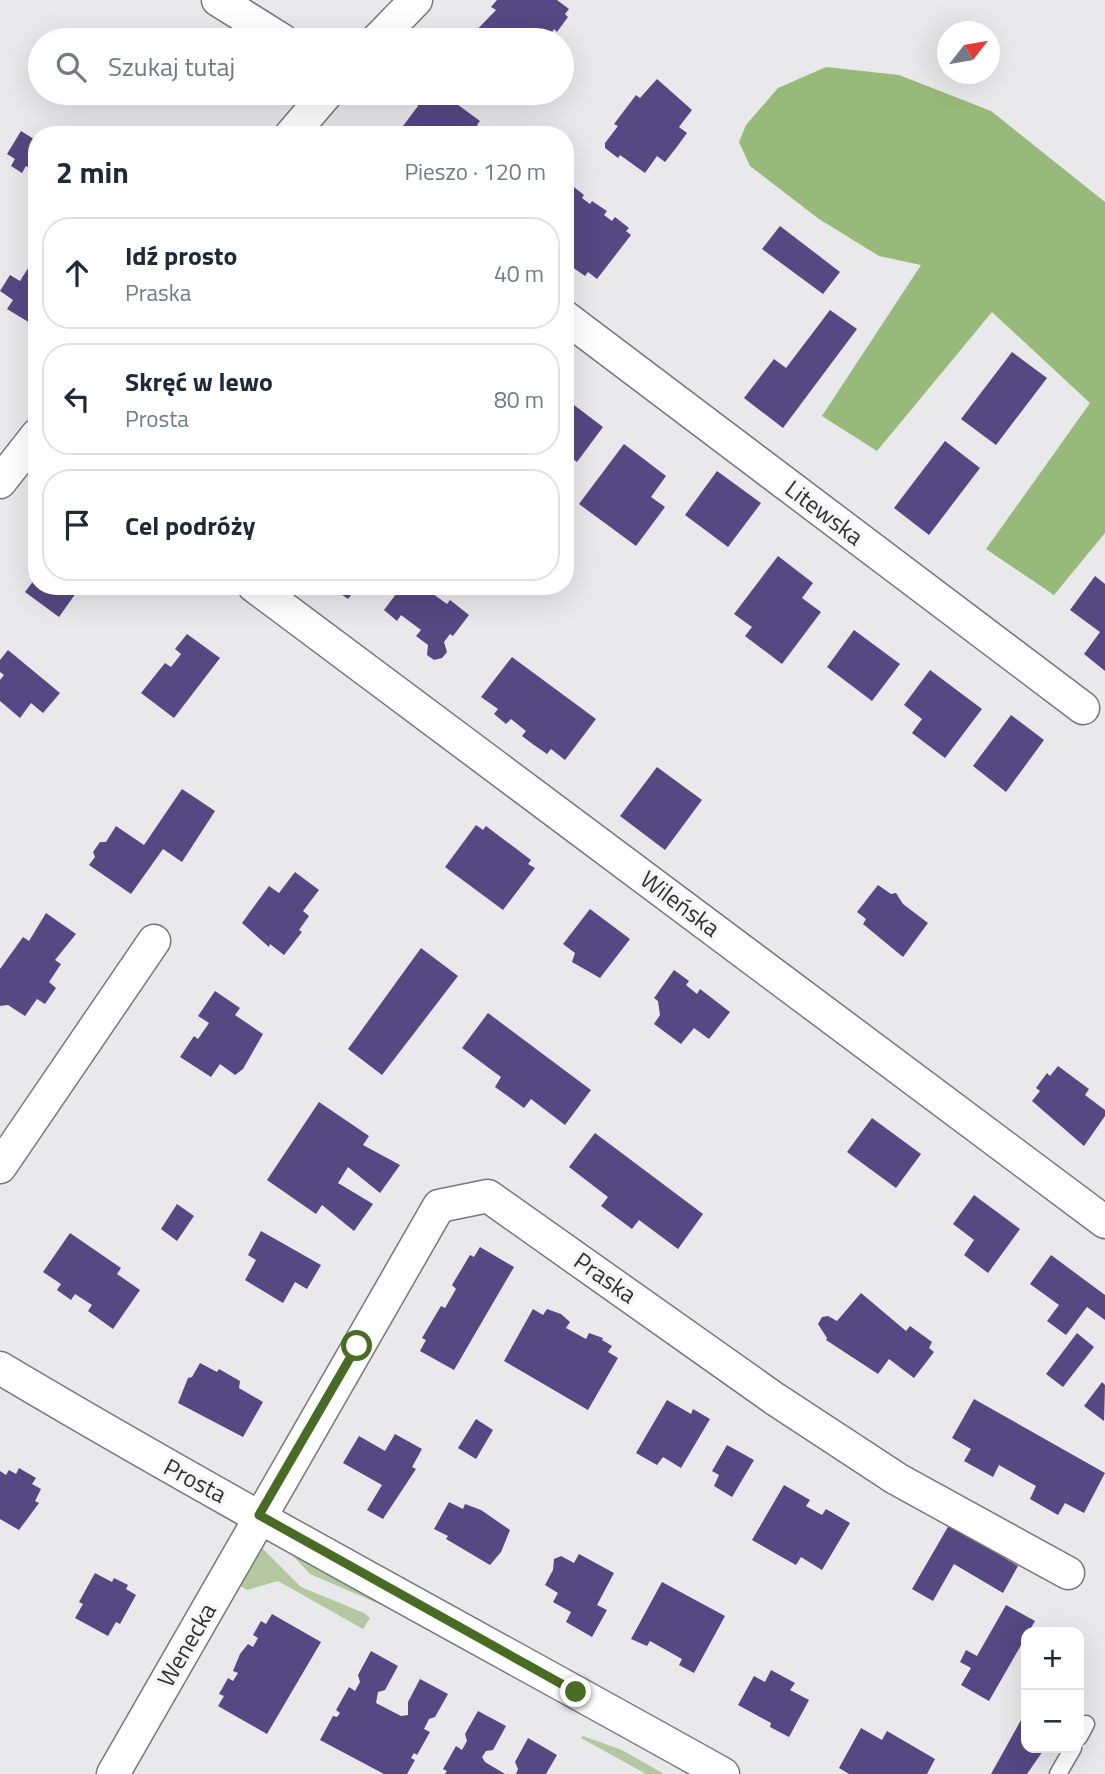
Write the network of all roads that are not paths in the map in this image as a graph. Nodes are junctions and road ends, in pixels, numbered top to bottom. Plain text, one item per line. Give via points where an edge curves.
1 (218, 0) edge
2 (416, 0) edge
3 (263, 28) edge
4 (389, 28) edge
5 (320, 105) edge
6 (308, 126) edge
7 (574, 324) edge
8 (28, 446) edge
9 (0, 482) edge
10 (266, 595) edge
11 (1083, 708) dead end
12 (154, 941) dead end
13 (0, 1167) edge
14 (1105, 1222) edge
15 (0, 1368) edge
16 (259, 1515) junction
17 (1068, 1573) dead end
18 (1070, 1753) edge
19 (113, 1774) edge
20 (723, 1774) edge
21 (1058, 1774) edge

1 - 3 street
2 - 4 street
5 - 6 street
7 - 11 street, Litewska
8 - 9 street
10 - 14 street, Wileńska
12 - 13 street
15 - 16 street, Prosta via 161,1464
16 - 17 street, Praska via 439,1206 488,1196 775,1399 897,1479
16 - 19 street, Wenecka
16 - 20 street, Prosta
18 - 21 lane

